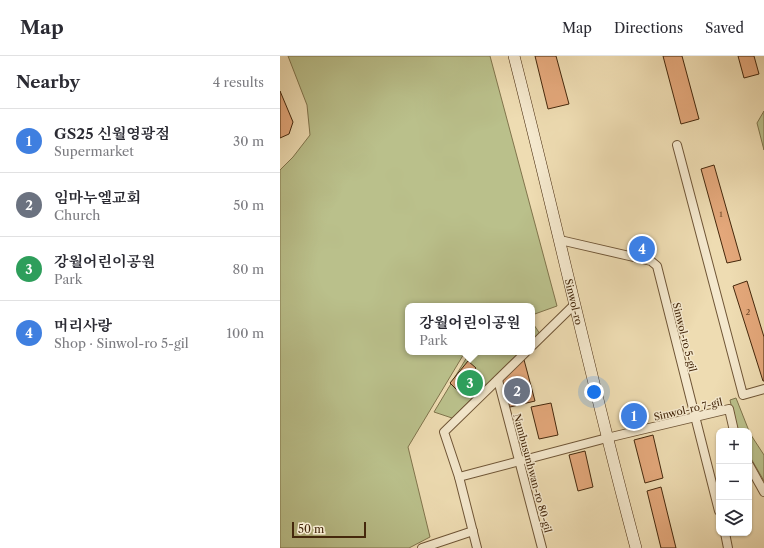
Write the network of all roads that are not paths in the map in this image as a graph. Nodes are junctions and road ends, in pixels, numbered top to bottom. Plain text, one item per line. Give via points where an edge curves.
1 (514, 56) edge
2 (677, 145) dead end
3 (560, 240) junction
4 (575, 304) junction
5 (535, 343) edge
6 (523, 355) edge
7 (498, 380) junction
8 (764, 389) edge
9 (695, 418) junction
10 (733, 428) edge
11 (607, 438) junction
12 (520, 461) junction
13 (752, 470) edge
14 (459, 477) junction
15 (764, 492) edge
16 (716, 500) edge
17 (473, 531) junction
18 (726, 536) edge
19 (422, 548) edge
20 (477, 548) edge
21 (542, 548) edge
22 (636, 548) edge
23 (728, 548) edge

1 - 3 main road, Sinwol-ro
2 - 8 street via 743,395
3 - 4 main road, Sinwol-ro
3 - 9 street, Sinwol-ro 5-gil via 651,261 657,266
4 - 5 street
4 - 11 main road, Sinwol-ro
6 - 7 street
7 - 12 street, Nambusunhwan-ro 80-gil
7 - 14 street via 444,432
9 - 10 street, Sinwol-ro 7-gil via 729,409
9 - 11 street, Sinwol-ro 7-gil
9 - 16 street, Sinwol-ro 5-gil
11 - 12 street, Sinwol-ro 7-gil
11 - 22 main road, Sinwol-ro
12 - 14 street, Sinwol-ro 7-gil
12 - 21 street, Nambusunhwan-ro 80-gil
13 - 15 street
14 - 17 street
17 - 19 street
17 - 20 street
18 - 23 street

